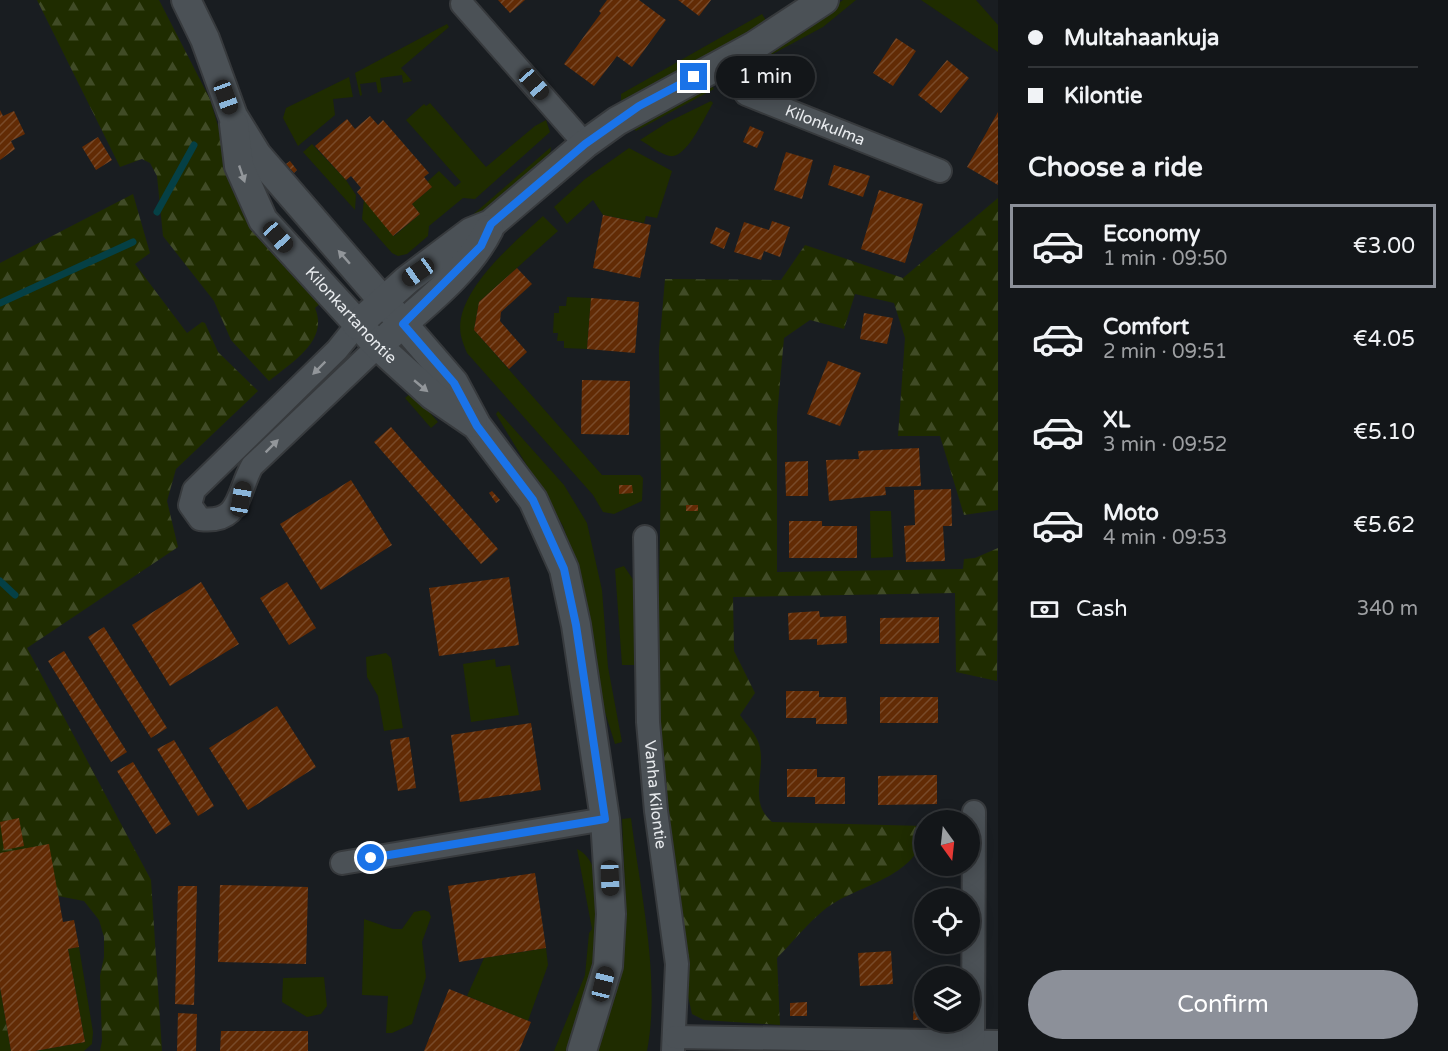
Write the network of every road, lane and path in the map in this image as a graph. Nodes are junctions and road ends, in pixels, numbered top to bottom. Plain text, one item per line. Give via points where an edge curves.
1 (186, 0) edge
2 (824, 0) edge
3 (462, 4) dead end
4 (727, 60) junction
5 (233, 116) junction
6 (585, 144) junction
7 (940, 171) dead end
8 (491, 224) junction
9 (382, 302) junction
10 (403, 324) junction
11 (357, 325) junction
12 (378, 346) junction
13 (290, 412) junction
14 (477, 426) junction
15 (235, 450) junction
16 (252, 466) junction
17 (645, 537) dead end
18 (605, 819) junction
19 (342, 863) dead end
20 (974, 876) edge
21 (973, 1042) junction
22 (998, 1042) edge
23 (674, 1044) edge
24 (582, 1051) edge

1 - 5 street, Kilonkartanontie
2 - 4 street
3 - 6 street
4 - 6 street via 639,106
4 - 7 street, Kilonkulma via 746,94
9 -> 5 street, Kilonkartanontie via 257,155
5 -> 11 street, Kilonkartanontie via 239,166 263,220
6 - 8 street
8 - 9 street via 471,232
8 - 10 street via 481,246
9 - 10 street, Kilonkartanontie
9 - 11 street
10 - 12 street
10 - 14 street, Kilonkartanontie via 454,383
11 - 12 street, Kilonkartanontie
11 -> 13 street
12 - 13 street
12 -> 14 street, Kilonkartanontie via 432,395
13 - 15 street
16 -> 13 street
14 - 18 street, Kilonkartanontie via 533,500 564,569
15 - 16 street
15 - 16 street via 194,490 190,505 200,519 211,521 234,510
17 - 23 street, Vanha Kilontie via 648,722 677,964
18 - 19 street
18 - 24 street, Kilonkartanontie via 611,914 608,966
20 - 21 street
21 - 22 street
21 - 23 street

